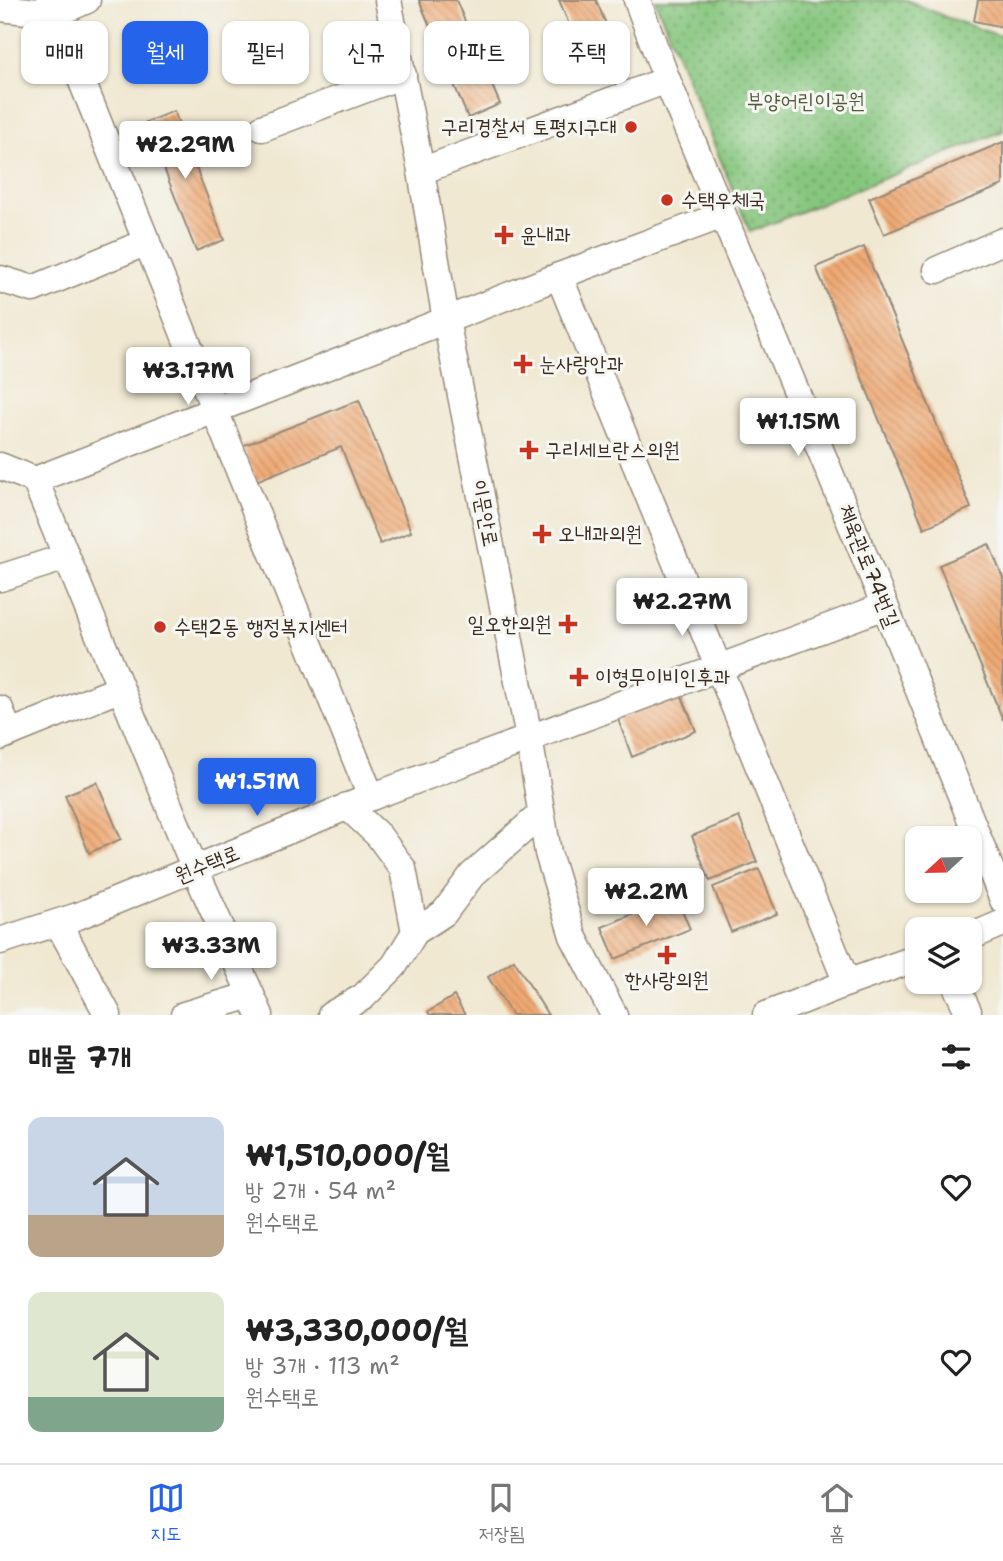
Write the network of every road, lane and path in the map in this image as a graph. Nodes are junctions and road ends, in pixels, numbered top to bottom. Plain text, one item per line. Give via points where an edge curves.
1 (87, 0) edge
2 (388, 0) edge
3 (637, 0) edge
4 (52, 7) edge
5 (0, 8) edge
6 (392, 21) edge
7 (667, 80) junction
8 (379, 84) edge
9 (405, 84) edge
10 (262, 128) dead end
11 (421, 171) junction
12 (723, 215) junction
13 (1003, 241) edge
14 (146, 242) junction
15 (937, 270) dead end
16 (559, 276) junction
17 (0, 279) edge
18 (446, 320) junction
19 (215, 410) junction
20 (0, 466) edge
21 (35, 480) junction
22 (66, 556) junction
23 (0, 578) edge
24 (886, 606) junction
25 (720, 669) junction
26 (119, 689) junction
27 (3, 726) edge
28 (529, 737) junction
29 (359, 802) junction
30 (541, 814) junction
31 (195, 869) junction
32 (1003, 900) edge
33 (58, 923) junction
34 (1003, 923) edge
35 (415, 932) junction
36 (982, 932) edge
37 (0, 941) edge
38 (905, 962) edge
39 (847, 983) junction
40 (960, 994) edge
41 (256, 1005) edge
42 (968, 1011) dead end
43 (108, 1015) edge
44 (184, 1015) edge
45 (331, 1015) edge
46 (614, 1015) edge
47 (766, 1015) edge

1 - 4 street
2 - 6 street, 이문안로
3 - 7 street, 체육관로74번길
4 - 5 street
4 - 14 street
7 - 11 street
7 - 12 street, 체육관로74번길
8 - 10 street
9 - 11 street, 이문안로
11 - 18 street, 이문안로
12 - 16 street
12 - 24 street, 체육관로74번길
13 - 15 street
14 - 17 street via 33,289
14 - 19 street
16 - 18 street
16 - 25 street
18 - 19 street
18 - 28 street, 이문안로
19 - 21 street
19 - 29 street
20 - 21 street
21 - 22 street
22 - 23 street
22 - 26 street
24 - 25 street, 원수택로
24 - 32 street, 체육관로74번길
25 - 28 street, 원수택로
25 - 39 street
26 - 27 street
26 - 31 street
28 - 29 street, 원수택로
28 - 30 street, 이문안로
29 - 31 street, 원수택로
29 - 35 street via 402,869
30 - 35 street via 472,875 444,913
30 - 46 street, 이문안로 via 573,936
31 - 33 street, 원수택로
31 - 41 street
33 - 37 street, 원수택로
33 - 43 street
34 - 36 street
35 - 45 street via 394,966 363,997
38 - 39 street
39 - 47 street
40 - 42 street
41 - 44 street

